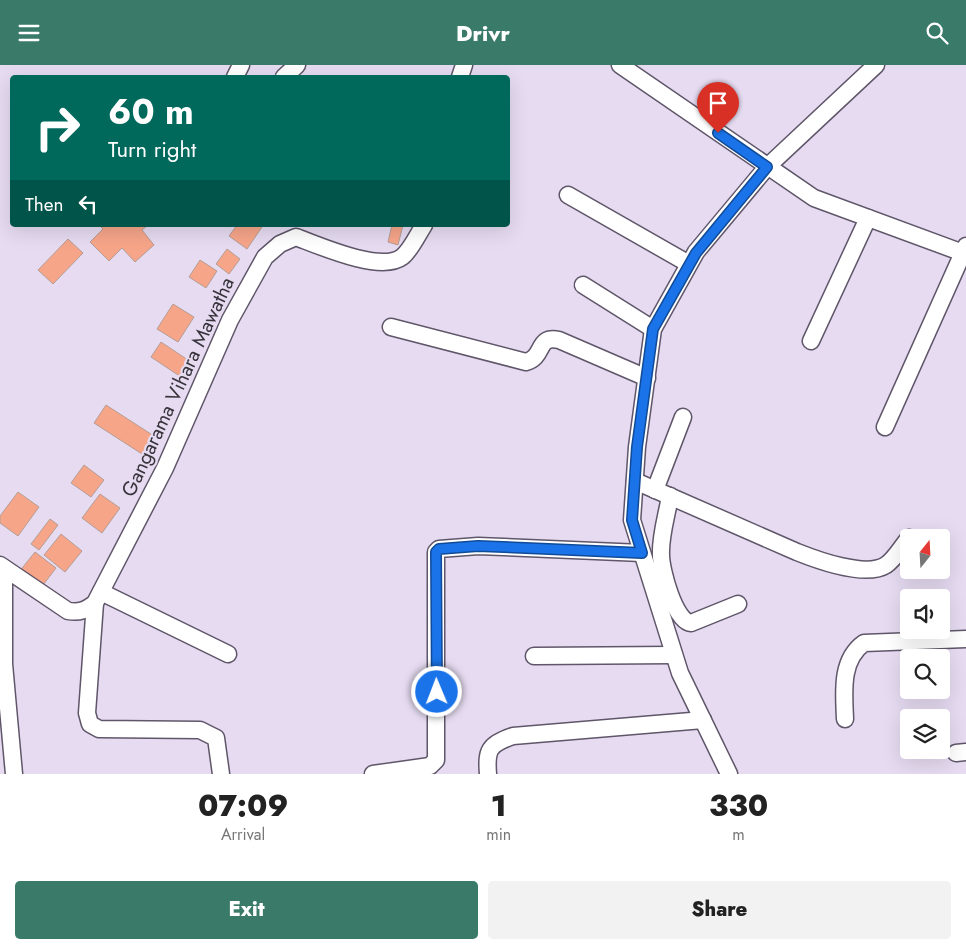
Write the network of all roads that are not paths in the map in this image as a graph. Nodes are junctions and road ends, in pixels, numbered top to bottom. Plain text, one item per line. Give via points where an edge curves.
1 (297, 65) edge
2 (620, 65) edge
3 (876, 65) edge
4 (286, 75) edge
5 (767, 167) junction
6 (568, 195) dead end
7 (868, 218) junction
8 (423, 227) edge
9 (965, 251) edge
10 (689, 264) junction
11 (583, 285) dead end
12 (391, 327) dead end
13 (653, 329) junction
14 (811, 341) dead end
15 (646, 378) junction
16 (683, 417) dead end
17 (885, 427) dead end
18 (635, 481) junction
19 (662, 493) junction
20 (900, 549) edge
21 (642, 553) junction
22 (2, 567) edge
23 (98, 598) junction
24 (738, 604) dead end
25 (966, 639) edge
26 (228, 654) dead end
27 (674, 655) junction
28 (534, 656) dead end
29 (845, 719) dead end
30 (703, 720) junction
31 (14, 774) edge
32 (221, 774) edge
33 (373, 774) edge
34 (488, 774) edge
35 (729, 774) edge

1 - 4 street
2 - 5 street
3 - 5 street
5 - 7 street via 814,198
5 - 10 street
6 - 10 street
7 - 9 street
7 - 14 street
8 - 23 street, Gangarama Vihara Mawatha via 404,256 391,263 356,257 296,237 280,244 265,257 230,320 165,468
9 - 17 street
10 - 13 street
11 - 13 street
12 - 15 street via 526,362 537,356 545,341 551,338 569,342
13 - 15 street
15 - 18 street
16 - 19 street
18 - 19 street
18 - 21 street via 632,520
19 - 20 street via 813,559 861,570 886,565
19 - 24 street via 661,554 665,580 680,617 691,623
21 - 27 street
21 - 33 street via 478,546 439,549 436,552 436,760 430,766
22 - 23 street via 68,611 86,610
22 - 31 street via 4,664
23 - 26 street
23 - 32 street via 87,713 90,724 99,729 200,729 208,732 216,738
25 - 29 street via 864,643 857,649 845,676
27 - 28 street
27 - 30 street
30 - 34 street via 512,736 496,741 486,756
30 - 35 street

